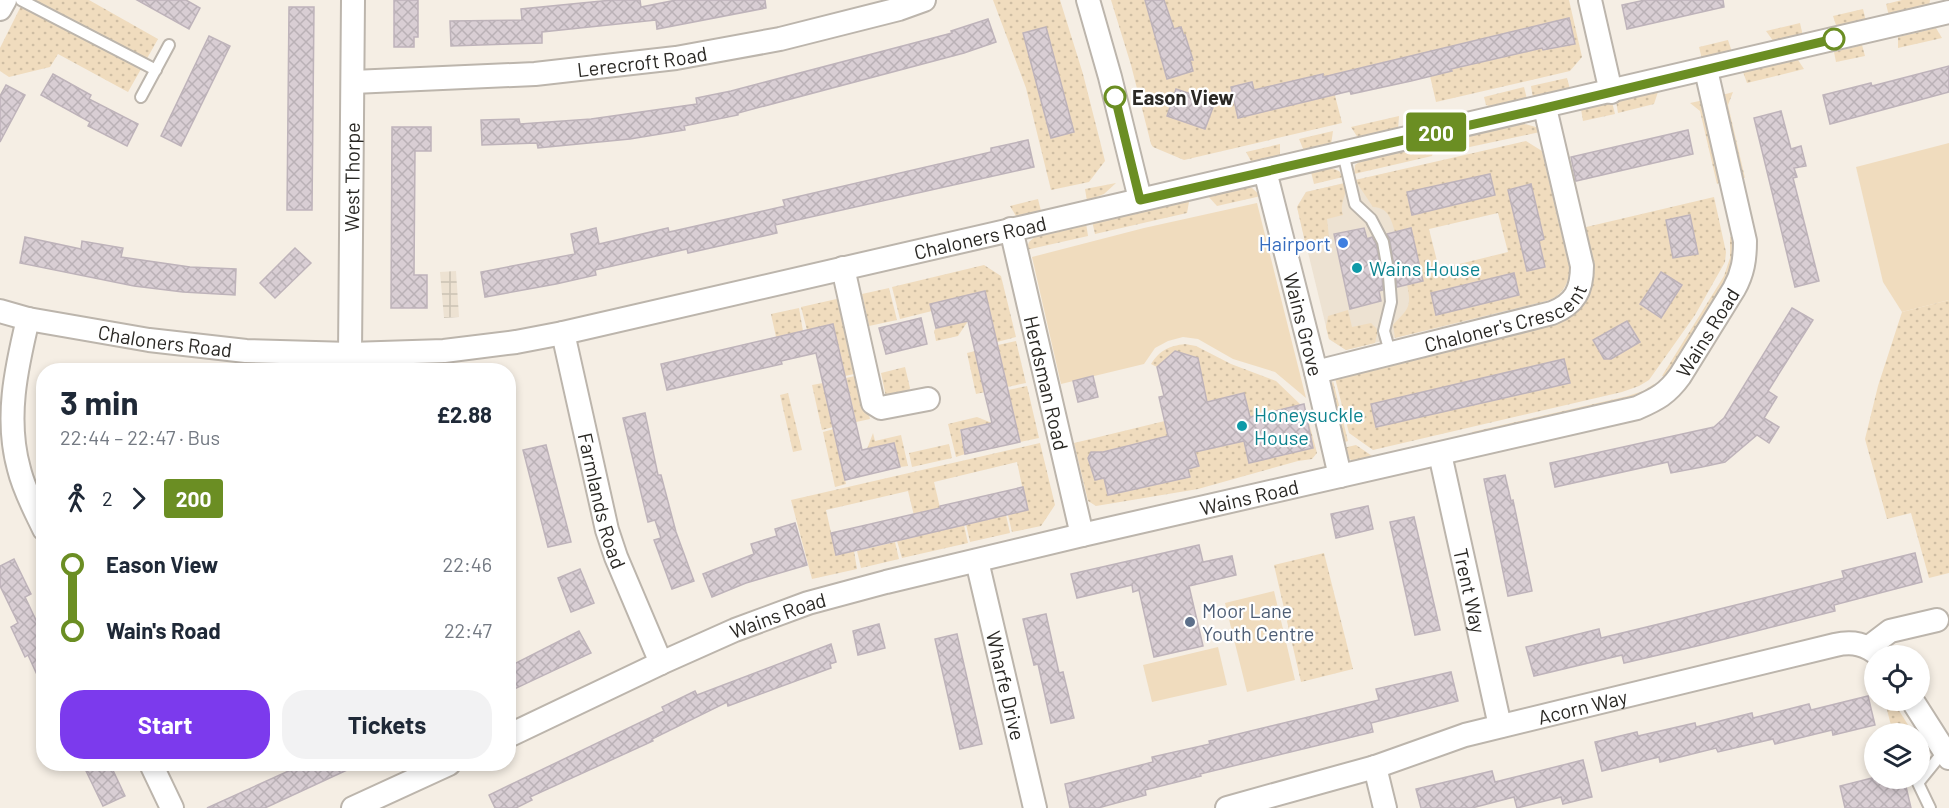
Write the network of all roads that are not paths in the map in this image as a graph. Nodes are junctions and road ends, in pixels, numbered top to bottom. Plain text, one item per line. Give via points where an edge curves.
1 (5, 0) edge
2 (21, 0) edge
3 (353, 0) edge
4 (924, 0) edge
5 (1088, 0) edge
6 (1590, 0) edge
7 (0, 9) edge
8 (1949, 12) edge
9 (169, 45) dead end
10 (156, 70) junction
11 (1706, 70) junction
12 (353, 82) junction
13 (1611, 92) junction
14 (141, 98) dead end
15 (1545, 108) junction
16 (1343, 153) junction
17 (1265, 171) junction
18 (1140, 200) junction
19 (1011, 229) junction
20 (843, 268) junction
21 (0, 311) edge
22 (28, 319) junction
23 (563, 333) junction
24 (1390, 352) junction
25 (350, 354) junction
26 (1316, 372) junction
27 (928, 399) dead end
28 (7, 446) edge
29 (1440, 454) junction
30 (1340, 476) junction
31 (36, 510) edge
32 (1082, 535) junction
33 (977, 561) junction
34 (1937, 620) dead end
35 (1880, 645) edge
36 (1864, 646) edge
37 (661, 663) junction
38 (1919, 711) edge
39 (1500, 726) junction
40 (516, 732) edge
41 (1947, 755) edge
42 (1375, 767) junction
43 (155, 771) edge
44 (434, 771) edge
45 (172, 808) edge
46 (353, 808) edge
47 (1035, 808) edge
48 (1227, 808) edge
49 (1385, 808) edge
50 (1930, 808) edge

1 - 7 street
2 - 10 lane
3 - 12 street, West Thorpe
4 - 12 street, Lerecroft Road via 780,39 676,58 535,74
5 - 18 street
6 - 13 street
8 - 11 street, Chaloners Road
9 - 10 lane
10 - 14 lane
11 - 13 street, Chaloners Road
11 - 29 street, Wains Road via 1745,253 1740,279 1680,376 1659,398 1637,408
12 - 25 street, West Thorpe
13 - 15 street, Chaloners Road
15 - 16 street, Chaloners Road
15 - 24 street, Chaloner's Crescent via 1582,266 1577,293 1571,302 1552,313
16 - 17 street, Chaloners Road
16 - 24 lane via 1355,204 1371,219 1383,242 1391,302 1384,331
17 - 18 street, Chaloners Road
17 - 26 street, Wains Grove
18 - 19 street, Chaloners Road
19 - 20 street, Chaloners Road
19 - 32 street, Herdsman Road
20 - 23 street, Chaloners Road
20 - 27 street via 873,404 880,408
21 - 22 street, Chaloners Road
22 - 25 street, Chaloners Road via 149,340
22 - 28 street via 13,388
23 - 25 street, Chaloners Road via 444,351
23 - 37 street, Farmlands Road via 607,530
24 - 26 street, Chaloner's Crescent
26 - 30 street, Wains Grove
28 - 31 street
29 - 30 street, Wains Road
29 - 39 street, Trent Way
30 - 32 street, Wains Road
32 - 33 street, Wains Road
33 - 37 street, Wains Road via 808,603
33 - 47 street, Wharfe Drive
34 - 35 street, Acorn Way via 1890,631
36 - 39 street, Acorn Way via 1835,645
37 - 40 street, Wains Road
38 - 41 street
39 - 42 street, Acorn Way
41 - 50 lane via 1918,783
42 - 48 street, Acorn Way
42 - 49 street
43 - 45 street
44 - 46 street

